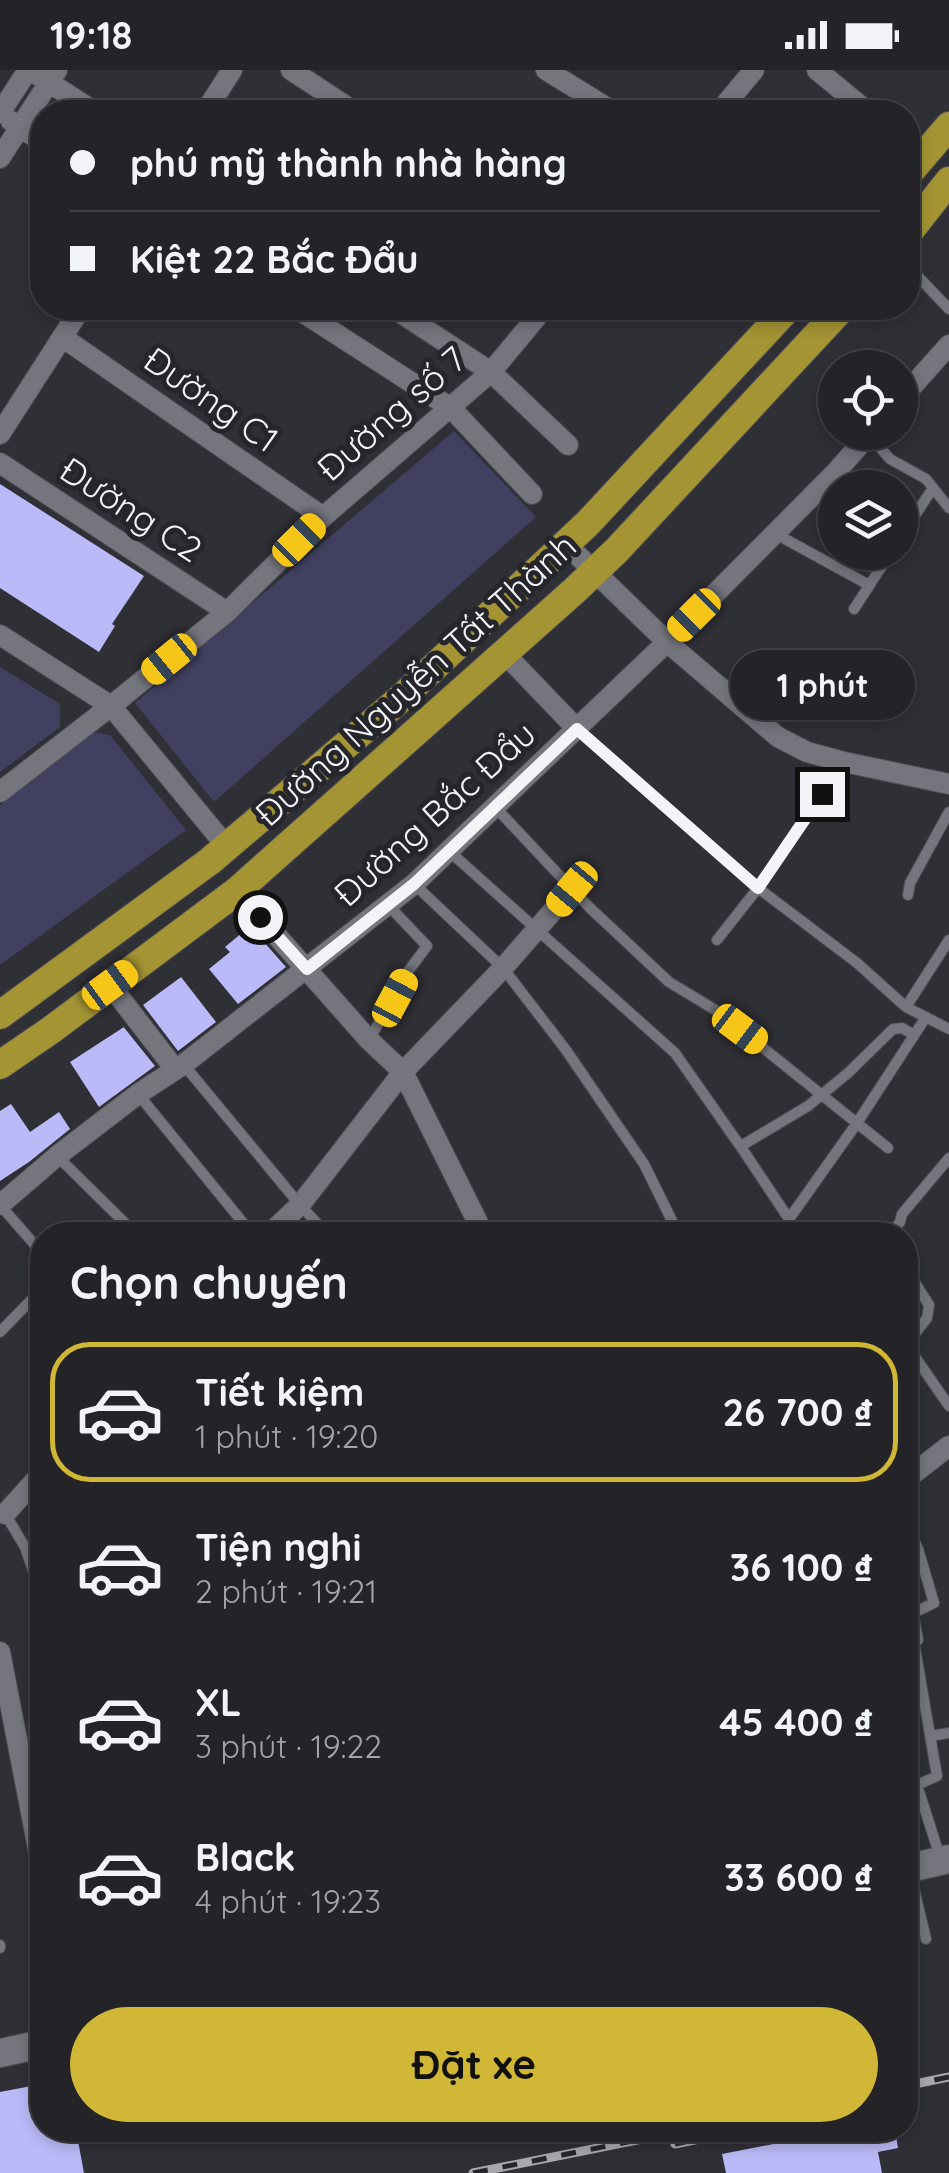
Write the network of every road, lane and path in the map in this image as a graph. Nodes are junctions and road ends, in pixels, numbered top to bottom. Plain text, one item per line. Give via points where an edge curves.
1 (29, 70) edge
2 (232, 70) edge
3 (291, 70) edge
4 (546, 70) edge
5 (754, 70) edge
6 (817, 70) edge
7 (53, 76) edge
8 (37, 100) edge
9 (81, 100) edge
10 (213, 100) edge
11 (337, 100) edge
12 (595, 100) edge
13 (729, 100) edge
14 (853, 100) edge
15 (30, 112) edge
16 (0, 113) edge
17 (949, 126) edge
18 (20, 127) junction
19 (30, 134) edge
20 (0, 158) edge
21 (920, 160) edge
22 (949, 182) edge
23 (920, 218) edge
24 (920, 279) edge
25 (949, 309) edge
26 (73, 320) edge
27 (315, 320) edge
28 (411, 320) edge
29 (534, 320) edge
30 (777, 320) edge
31 (831, 320) edge
32 (62, 337) junction
33 (949, 345) edge
34 (491, 372) junction
35 (918, 380) edge
36 (451, 408) junction
37 (0, 434) edge
38 (568, 446) dead end
39 (855, 450) edge
40 (883, 450) edge
41 (0, 463) edge
42 (933, 488) junction
43 (532, 494) dead end
44 (949, 508) edge
45 (918, 511) edge
46 (323, 517) junction
47 (775, 534) junction
48 (566, 544) junction
49 (880, 570) edge
50 (594, 572) junction
51 (870, 585) junction
52 (854, 609) dead end
53 (227, 612) junction
54 (0, 635) edge
55 (666, 642) junction
56 (504, 654) junction
57 (112, 706) junction
58 (577, 729) junction
59 (844, 762) junction
60 (949, 784) edge
61 (0, 792) edge
62 (496, 807) junction
63 (949, 812) edge
64 (449, 851) junction
65 (218, 854) junction
66 (414, 884) junction
67 (758, 888) junction
68 (572, 889) junction
69 (237, 890) junction
70 (908, 895) dead end
71 (388, 905) junction
72 (537, 931) junction
73 (716, 940) dead end
74 (949, 940) edge
75 (502, 968) junction
76 (307, 969) junction
77 (110, 985) junction
78 (906, 1006) junction
79 (0, 1014) edge
80 (926, 1017) junction
81 (949, 1029) edge
82 (914, 1035) junction
83 (369, 1040) junction
84 (0, 1065) edge
85 (180, 1066) junction
86 (403, 1072) junction
87 (138, 1094) junction
88 (823, 1095) junction
89 (858, 1123) junction
90 (740, 1146) junction
91 (888, 1148) dead end
92 (58, 1156) junction
93 (948, 1162) edge
94 (0, 1205) edge
95 (300, 1205) junction
96 (789, 1220) joint
97 (124, 1222) edge
98 (242, 1222) edge
99 (282, 1222) edge
100 (316, 1222) edge
101 (478, 1222) edge
102 (673, 1222) edge
103 (900, 1222) edge
104 (30, 1240) edge
105 (918, 1286) edge
106 (30, 1302) edge
107 (918, 1330) edge
108 (0, 1332) edge
109 (918, 1361) edge
110 (949, 1406) edge
111 (949, 1446) edge
112 (918, 1470) edge
113 (30, 1483) edge
114 (2, 1510) edge
115 (918, 1549) edge
116 (30, 1562) edge
117 (918, 1611) edge
118 (0, 1652) edge
119 (918, 1680) edge
120 (949, 1733) edge
121 (930, 1736) junction
122 (30, 1807) edge
123 (945, 1860) edge
124 (918, 1866) edge
125 (918, 1909) edge
126 (926, 1939) dead end
127 (30, 2047) edge
128 (0, 2053) edge

1 - 7 street
1 - 16 street
2 - 10 street
3 - 11 street
4 - 12 street
5 - 13 street
6 - 14 street
7 - 8 street
7 - 9 street
15 - 18 street
16 - 18 street
17 - 21 main road
18 - 19 street
18 - 20 street
22 - 23 main road
24 - 25 lane
26 - 32 street
27 - 36 street
28 - 34 street
29 - 34 street, Đường số 7
30 - 48 main road, Đường Nguyễn Tất Thành
31 - 50 main road, Đường Nguyễn Tất Thành
32 - 37 street
32 - 46 street, Đường C1
33 - 35 street
34 - 36 street, Đường số 7
34 - 38 street
36 - 43 street
36 - 46 street, Đường số 7
39 - 47 street, Đường Bắc Đẩu
40 - 42 lane, Đường Bắc Đẩu
41 - 53 street, Đường C2
42 - 44 lane, Đường Bắc Đẩu
42 - 45 lane
46 - 53 street, Đường số 7
47 - 51 lane
47 - 55 street, Đường Bắc Đẩu
48 - 50 street
48 - 65 main road, Đường Nguyễn Tất Thành via 400,699
49 - 51 lane
50 - 55 street
50 - 56 main road, Đường Nguyễn Tất Thành
51 - 52 lane
53 - 57 street, Đường số 7
54 - 57 street
55 - 58 street, Đường Bắc Đẩu
55 - 59 street via 778,737
56 - 58 street
56 - 69 main road, Đường Nguyễn Tất Thành
57 - 61 street, Đường số 7
57 - 65 street
58 - 62 street, Đường Bắc Đẩu
58 - 67 lane
59 - 60 street
59 - 67 lane
62 - 64 street, Đường Bắc Đẩu
62 - 68 lane
63 - 70 lane
64 - 66 street, Đường Bắc Đẩu
64 - 72 lane
65 - 69 main road
65 - 79 main road, Đường Nguyễn Tất Thành
66 - 71 street, Đường Bắc Đẩu
66 - 75 lane
67 - 73 lane
67 - 78 lane
68 - 72 street
68 - 88 lane via 669,982
69 - 76 street
69 - 77 main road, Đường Nguyễn Tất Thành
71 - 76 street, Đường Bắc Đẩu
71 - 83 lane via 427,946
72 - 75 street
72 - 90 lane via 675,1054
74 - 78 lane
75 - 86 street
75 - 102 lane via 644,1164
76 - 83 street
76 - 85 street, Đường Bắc Đẩu
77 - 84 main road, Đường Nguyễn Tất Thành
77 - 85 street
78 - 80 lane
80 - 81 lane
80 - 82 lane
82 - 88 lane via 893,1030
82 - 89 lane
83 - 86 street
85 - 87 street, Đường Bắc Đẩu
85 - 95 lane
86 - 95 street
86 - 101 street
87 - 92 street, Đường Bắc Đẩu
87 - 98 lane
88 - 89 lane
88 - 90 lane
89 - 91 lane
89 - 96 lane
90 - 96 lane
92 - 94 street, Đường Bắc Đẩu
92 - 97 lane
93 - 103 lane
94 - 104 lane
95 - 99 street
95 - 100 lane
105 - 107 lane via 929,1306
106 - 108 lane
109 - 110 lane
111 - 112 street
113 - 114 street
114 - 116 lane
115 - 117 lane via 934,1603
118 - 122 street
119 - 121 lane
120 - 121 lane
121 - 123 lane via 936,1776 918,1786
123 - 124 main road
125 - 126 lane
127 - 128 main road

